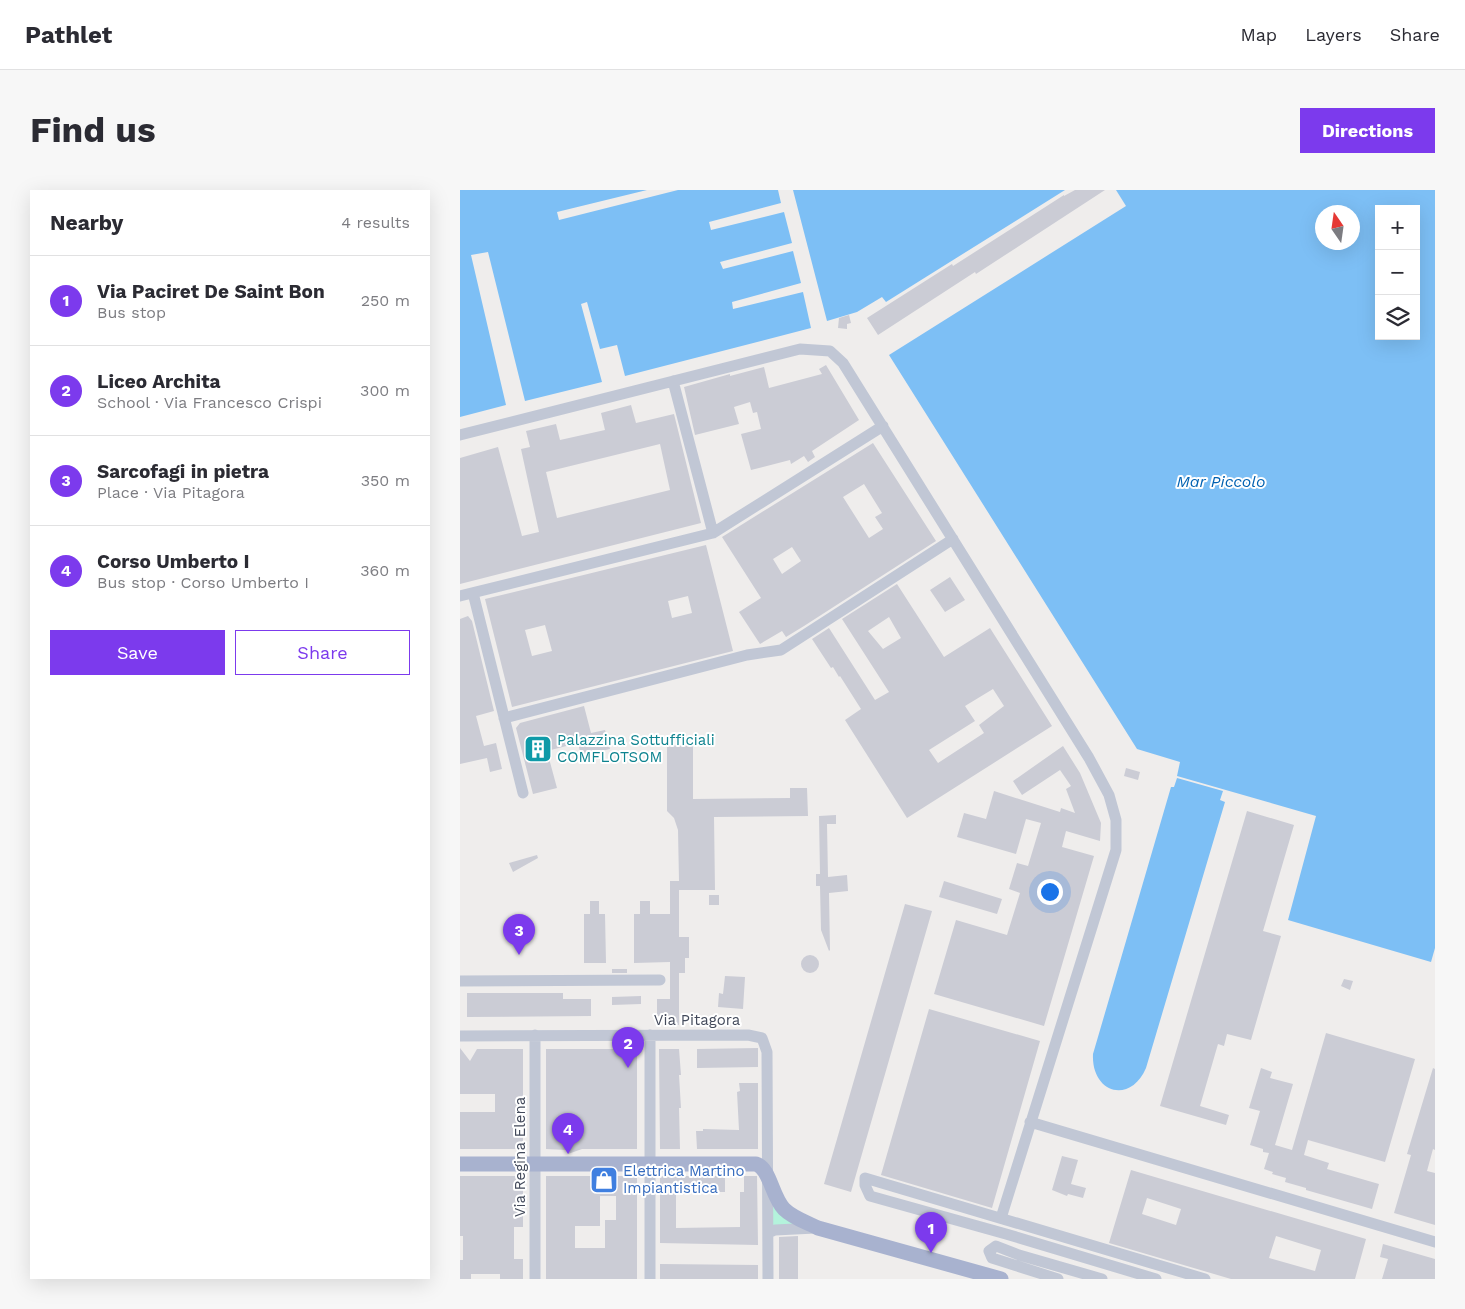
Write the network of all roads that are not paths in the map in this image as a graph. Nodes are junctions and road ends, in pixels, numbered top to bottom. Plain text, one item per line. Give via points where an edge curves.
1 (673, 381) junction
2 (882, 426) junction
3 (460, 434) edge
4 (713, 532) junction
5 (953, 539) junction
6 (473, 593) junction
7 (460, 596) edge
8 (504, 718) junction
9 (523, 793) dead end
10 (660, 980) dead end
11 (460, 981) edge
12 (535, 1035) junction
13 (650, 1035) junction
14 (460, 1036) edge
15 (1030, 1122) junction
16 (460, 1164) edge
17 (535, 1164) junction
18 (650, 1164) junction
19 (769, 1180) junction
20 (1001, 1218) junction
21 (818, 1228) junction
22 (768, 1233) junction
23 (1435, 1242) edge
24 (535, 1279) edge
25 (650, 1279) edge
26 (768, 1279) edge
27 (1001, 1279) edge
28 (1058, 1279) edge
29 (1102, 1279) edge
30 (1156, 1279) edge
31 (1205, 1279) edge

1 - 2 street via 800,350 830,351 843,363
1 - 3 street
1 - 4 street
2 - 4 street
2 - 5 street
4 - 6 street
5 - 8 street via 781,650 747,655
5 - 15 street via 1089,758 1109,795 1116,820 1116,850
6 - 7 street
6 - 8 street
8 - 9 street
10 - 11 street
12 - 13 street, Via Pitagora
12 - 14 street, Via Pitagora
12 - 17 street, Via Regina Elena
13 - 18 street
13 - 19 street, Via Pitagora via 748,1035 762,1038 767,1052
15 - 20 street
15 - 23 street
16 - 17 main road
17 - 18 main road
17 - 24 street, Via Regina Elena
18 - 19 main road via 756,1164 763,1168
18 - 25 street
19 - 21 main road via 782,1207
19 - 22 street
20 - 30 street via 865,1178 870,1196
20 - 31 street
21 - 22 street
21 - 27 main road
22 - 26 street
28 - 29 street via 992,1258 989,1251 996,1246

